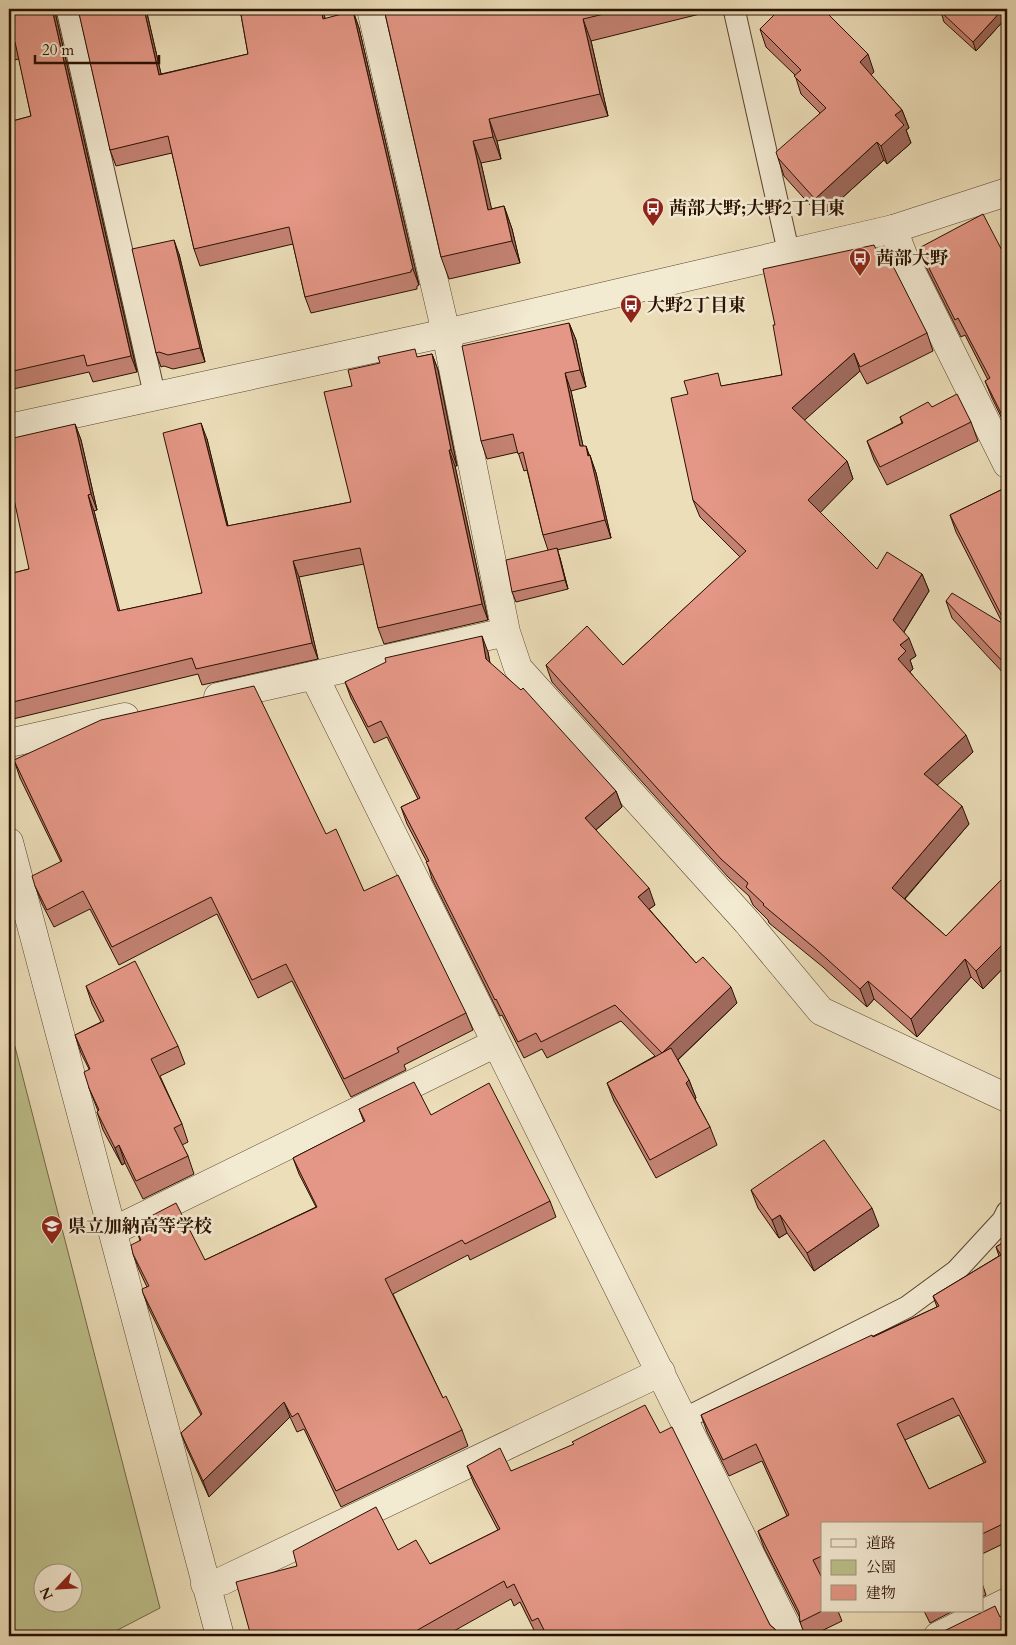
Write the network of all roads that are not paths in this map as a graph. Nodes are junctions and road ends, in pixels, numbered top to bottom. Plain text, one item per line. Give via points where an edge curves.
1 (67, 9) edge
2 (371, 9) edge
3 (734, 9) edge
4 (1007, 192) edge
5 (893, 229) junction
6 (788, 254) junction
7 (446, 333) junction
8 (155, 397) junction
9 (9, 428) edge
10 (1007, 464) edge
11 (506, 632) junction
12 (314, 676) junction
13 (190, 703) edge
14 (152, 711) edge
15 (9, 743) edge
16 (9, 842) edge
17 (496, 1042) junction
18 (1007, 1098) edge
19 (1007, 1212) edge
20 (113, 1231) junction
21 (661, 1372) junction
22 (684, 1419) junction
23 (205, 1584) junction
24 (1007, 1602) edge
25 (220, 1636) edge
26 (791, 1636) edge
27 (938, 1636) edge

1 - 8 lane
2 - 7 street
3 - 6 lane
4 - 5 street
5 - 6 street
5 - 10 street
6 - 7 street
7 - 8 street
7 - 11 street
8 - 9 street
11 - 12 street
11 - 18 street via 518,668 747,922 820,1011
12 - 13 street
12 - 17 street
14 - 15 street
16 - 20 street
17 - 20 street
17 - 21 street
19 - 22 lane via 956,1270 907,1307
20 - 23 street
21 - 22 street
21 - 23 street via 222,1581
22 - 26 street
23 - 25 street
24 - 27 street

